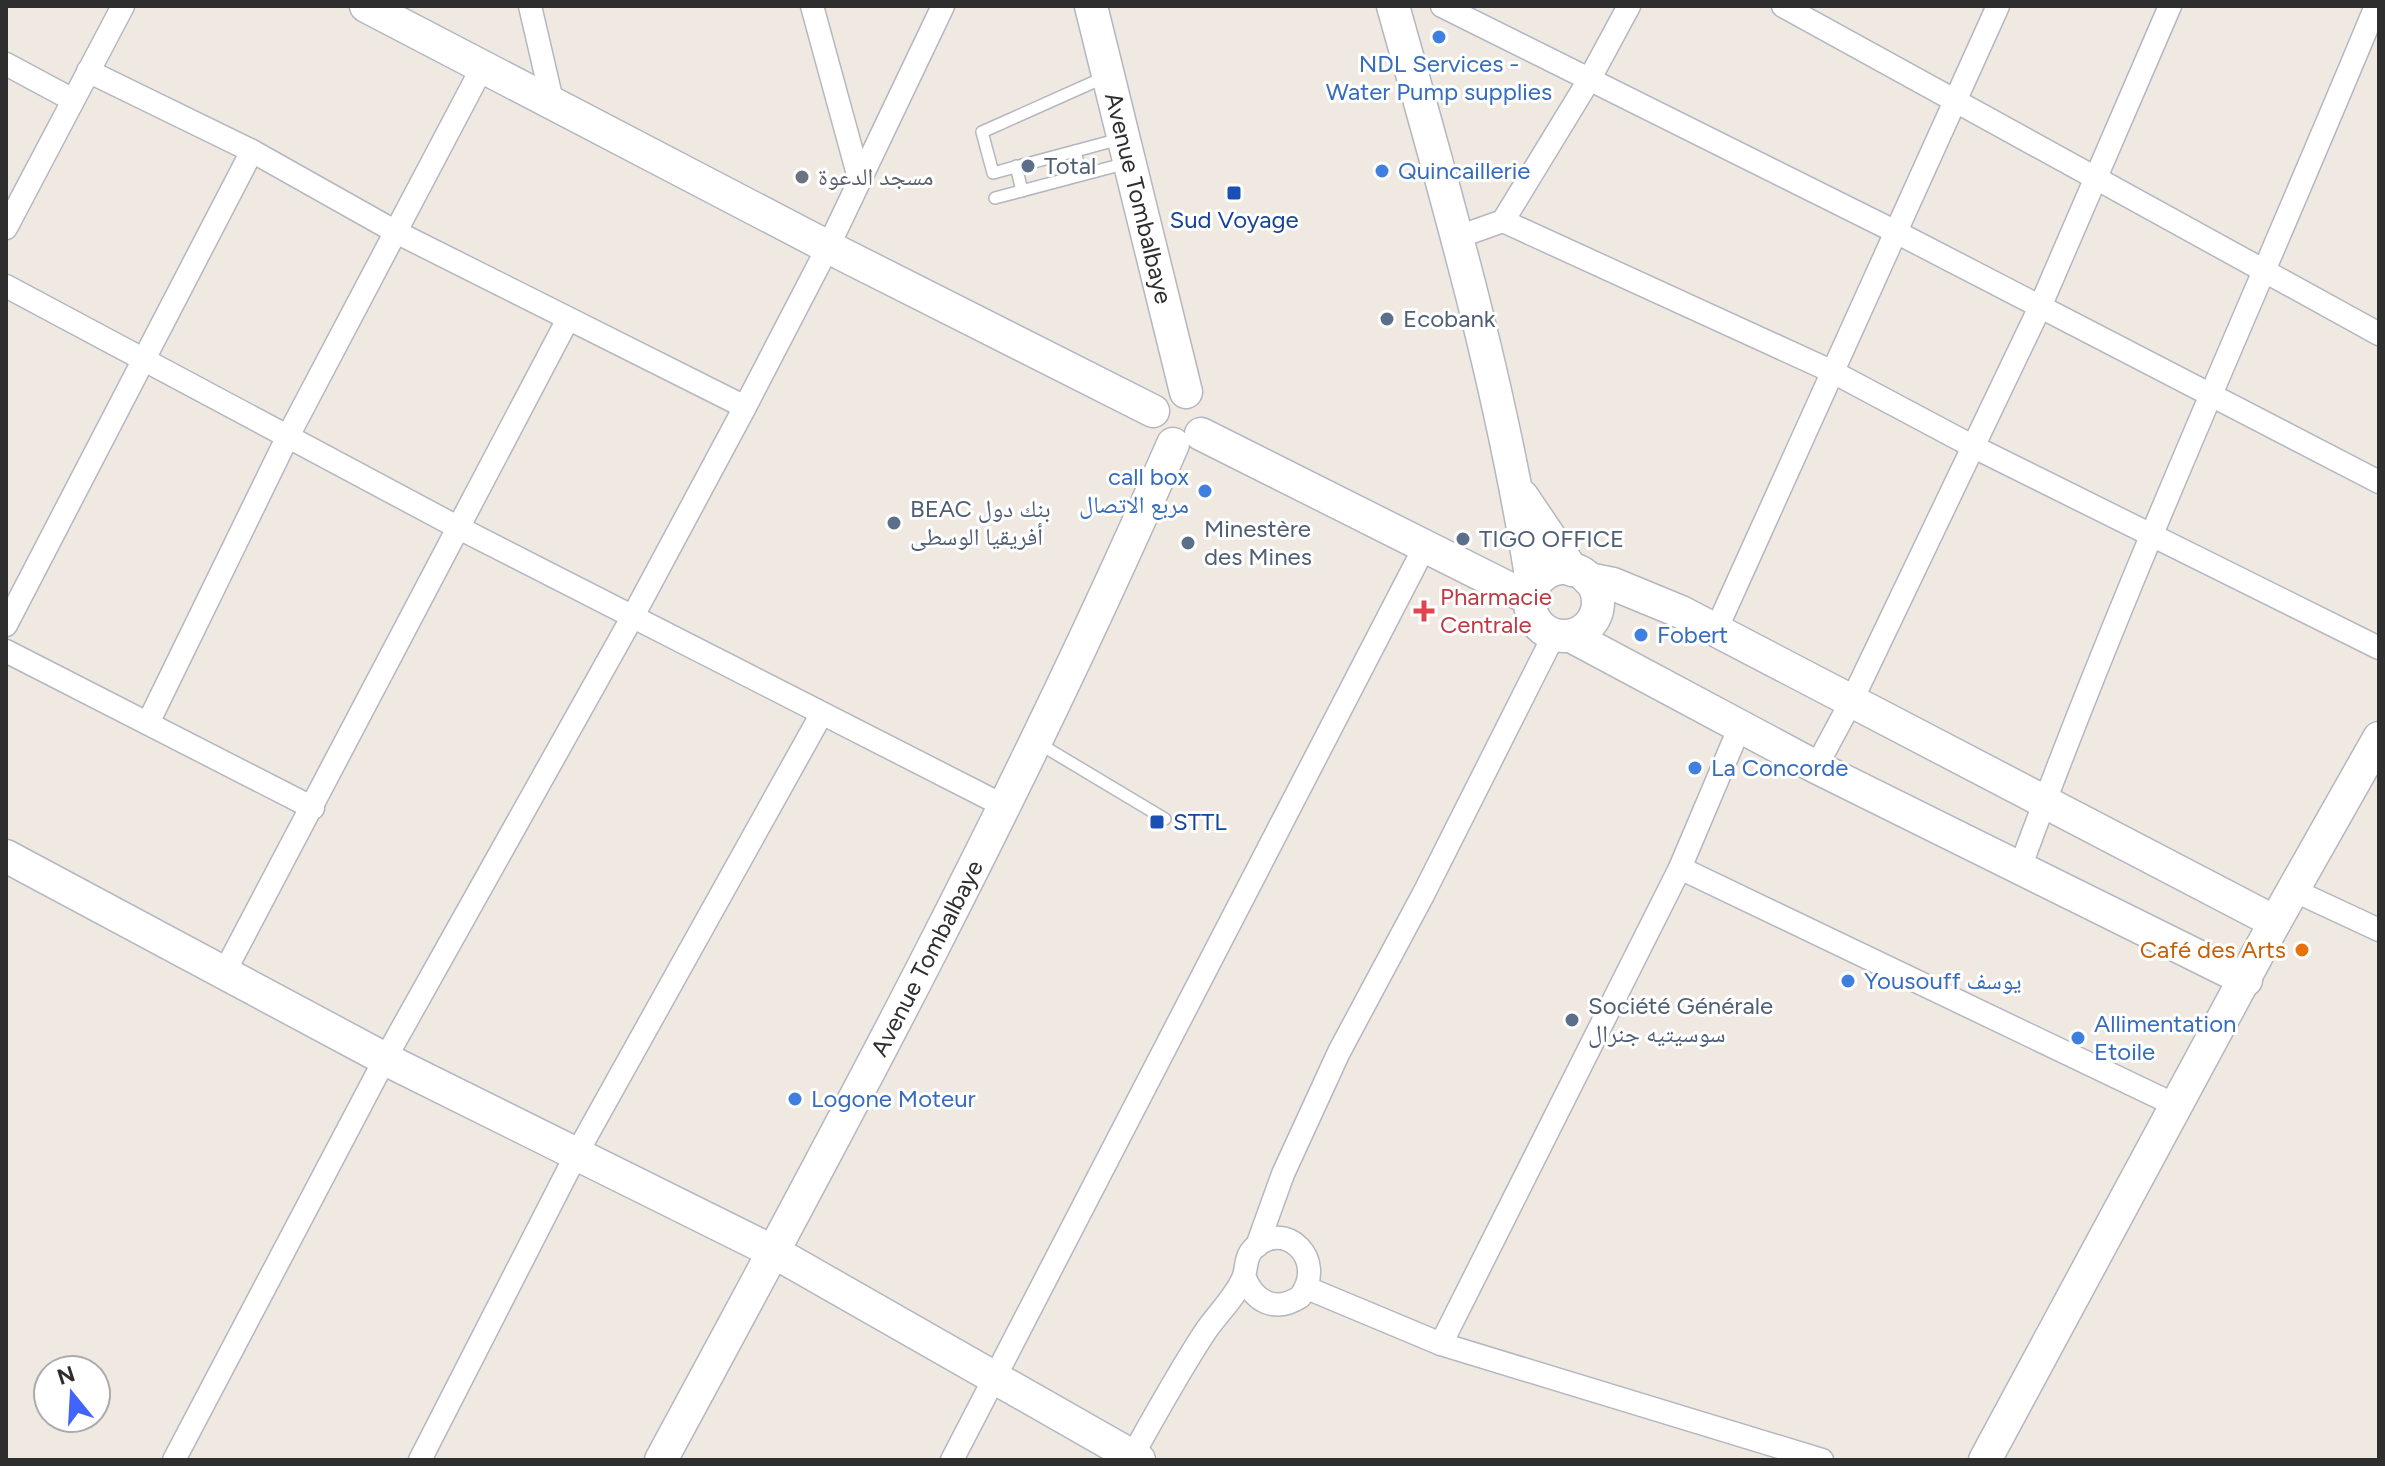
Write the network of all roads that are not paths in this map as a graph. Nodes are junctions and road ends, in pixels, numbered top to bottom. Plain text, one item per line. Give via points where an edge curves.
1 (123, 6) edge
2 (366, 6) edge
3 (530, 6) edge
4 (812, 6) edge
5 (943, 6) edge
6 (1091, 6) edge
7 (1393, 6) edge
8 (1442, 6) edge
9 (1629, 6) edge
10 (1783, 6) edge
11 (1998, 6) edge
12 (2170, 6) edge
13 (2376, 6) edge
14 (6, 64) edge
15 (483, 66) junction
16 (88, 71) junction
17 (1109, 75) junction
18 (1589, 80) junction
19 (73, 100) junction
20 (1956, 101) junction
21 (553, 105) junction
22 (1128, 150) junction
23 (252, 151) junction
24 (1075, 151) junction
25 (1016, 166) junction
26 (1081, 175) junction
27 (859, 178) junction
28 (2095, 180) junction
29 (1022, 191) junction
30 (995, 198) dead end
31 (1503, 221) junction
32 (6, 228) edge
33 (1894, 231) junction
34 (396, 232) junction
35 (1458, 237) junction
36 (828, 247) junction
37 (2266, 273) junction
38 (6, 286) edge
39 (2040, 307) junction
40 (568, 319) junction
41 (2379, 334) edge
42 (143, 358) junction
43 (1833, 372) junction
44 (1186, 392) junction
45 (2211, 395) junction
46 (745, 407) junction
47 (1153, 411) junction
48 (287, 438) junction
49 (1187, 439) junction
50 (1972, 446) junction
51 (2379, 482) edge
52 (1518, 490) junction
53 (459, 528) junction
54 (2151, 532) junction
55 (1424, 548) junction
56 (1580, 574) junction
57 (1531, 594) junction
58 (633, 616) junction
59 (6, 625) edge
60 (1716, 630) junction
61 (1563, 635) junction
62 (2379, 648) edge
63 (6, 651) edge
64 (1852, 700) junction
65 (821, 715) junction
66 (148, 723) junction
67 (1741, 724) junction
68 (2379, 738) edge
69 (1037, 742) junction
70 (1816, 767) junction
71 (2045, 800) junction
72 (1006, 807) junction
73 (313, 808) junction
74 (1165, 819) dead end
75 (6, 856) edge
76 (1680, 868) junction
77 (2020, 868) junction
78 (2293, 890) junction
79 (2275, 922) junction
80 (2379, 930) edge
81 (225, 971) junction
82 (2246, 980) junction
83 (385, 1059) junction
84 (2175, 1105) junction
85 (577, 1153) junction
86 (1257, 1246) junction
87 (774, 1252) junction
88 (1244, 1276) junction
89 (1307, 1288) junction
90 (1441, 1344) junction
91 (996, 1375) junction
92 (1134, 1459) edge
93 (174, 1460) edge
94 (420, 1460) edge
95 (661, 1460) edge
96 (952, 1460) edge
97 (1822, 1460) edge
98 (1985, 1460) edge

1 - 16 street
2 - 15 street
3 - 21 street
4 - 27 street
5 - 27 street
6 - 17 street, Avenue Tombalbaye
7 - 35 street
8 - 18 street
9 - 18 street
10 - 20 street
11 - 20 street
12 - 28 street
13 - 37 street
14 - 19 street
15 - 21 street
15 - 34 street
16 - 19 street
16 - 23 street
17 - 22 street, Avenue Tombalbaye
17 - 25 lane via 982,132 993,173
18 - 31 street
18 - 33 street
19 - 32 street
20 - 28 street
20 - 33 street
21 - 36 street
22 - 24 lane
22 - 26 lane
22 - 44 street, Avenue Tombalbaye
23 - 34 street
23 - 42 street
24 - 25 lane
24 - 26 lane
25 - 29 lane
26 - 29 lane
27 - 36 street
28 - 37 street
28 - 39 street
29 - 30 lane
31 - 35 street
31 - 43 street
33 - 39 street
33 - 43 street
34 - 40 street
34 - 48 street
35 - 52 street
36 - 46 street
36 - 47 street
37 - 41 street
37 - 45 street
38 - 42 street
39 - 45 street
39 - 50 street
40 - 46 street
40 - 53 street
42 - 48 street
42 - 59 street
43 - 50 street
43 - 60 street
44 - 47 street via 1166,395
44 - 49 street via 1201,401 1206,418
45 - 51 street
45 - 54 street
46 - 58 street
47 - 49 street via 1156,432
48 - 53 street
48 - 66 street
49 - 55 street
49 - 69 street, Avenue Tombalbaye
50 - 54 street
50 - 64 street
52 - 56 street
52 - 57 street
53 - 58 street
53 - 73 street
54 - 62 street
54 - 71 street
55 - 57 street
55 - 91 street
56 - 57 street via 1545,574
56 - 60 street
56 - 61 street via 1596,591 1598,605 1584,630
57 - 61 street via 1535,621
58 - 65 street
58 - 83 street
60 - 64 street
61 - 67 street
61 - 86 street via 1339,1052 1283,1174
63 - 66 street
64 - 70 street
64 - 71 street
65 - 72 street
65 - 85 street
66 - 73 street
67 - 70 street
67 - 76 street
68 - 78 street
69 - 72 street, Avenue Tombalbaye
69 - 74 lane
70 - 77 street
71 - 77 street
71 - 79 street
72 - 87 street, Avenue Tombalbaye
73 - 81 street
75 - 81 street
76 - 84 street
76 - 90 street
77 - 82 street
78 - 79 street
78 - 80 street
79 - 82 street
81 - 83 street
82 - 84 street
83 - 85 street
83 - 93 street
84 - 98 street
85 - 87 street
85 - 94 street
86 - 88 street via 1247,1259
86 - 89 street via 1275,1239 1302,1249 1310,1267
87 - 91 street
87 - 95 street, Avenue Tombalbaye
88 - 89 street via 1261,1301 1276,1305 1291,1303
88 - 92 street via 1204,1333
89 - 90 street
90 - 97 street
91 - 92 street
91 - 96 street

